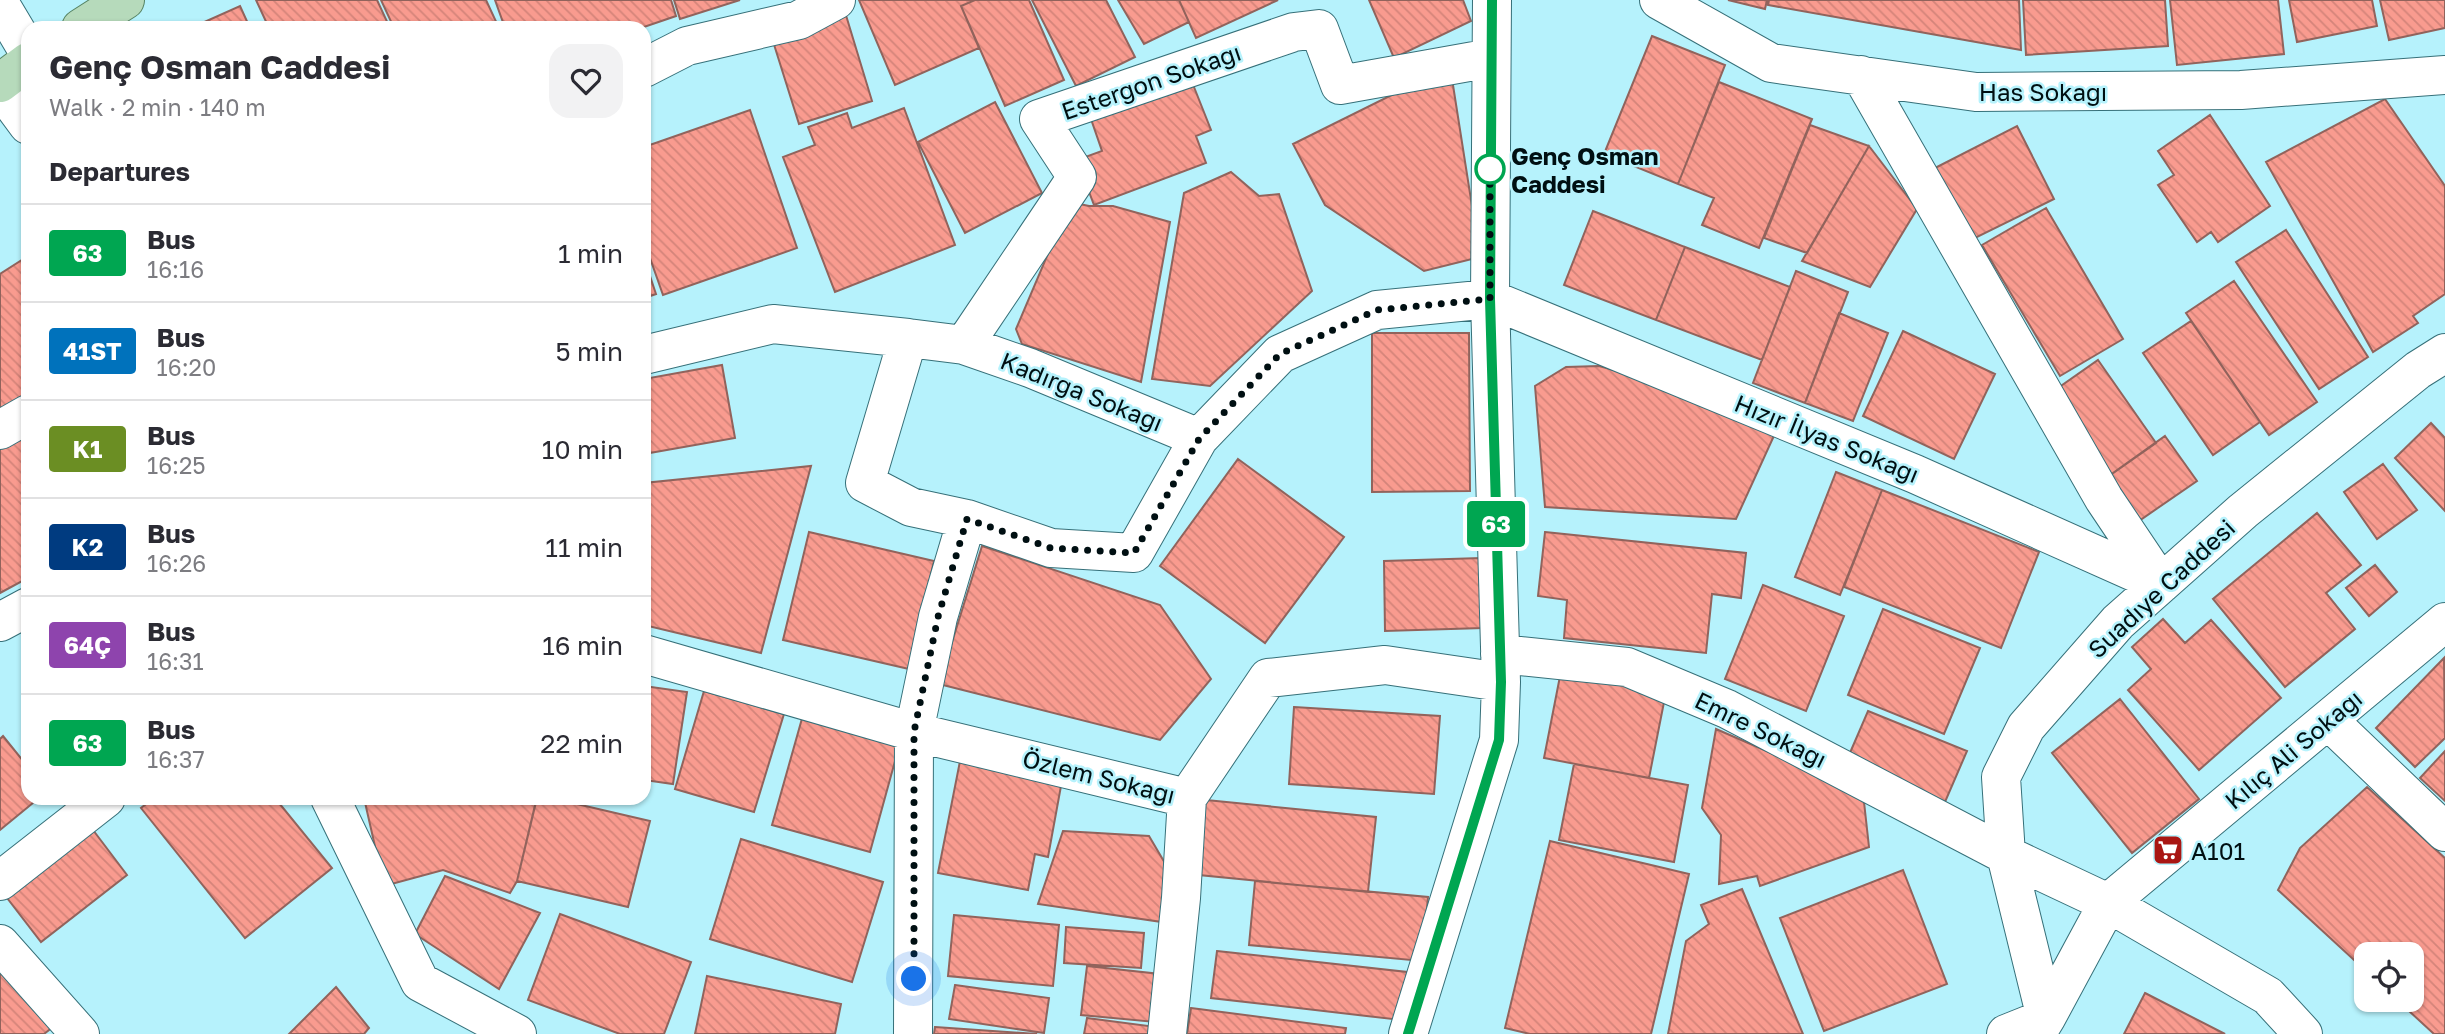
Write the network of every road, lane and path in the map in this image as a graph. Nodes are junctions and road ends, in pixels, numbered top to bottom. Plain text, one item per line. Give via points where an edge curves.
1 (125, 0) edge
2 (836, 0) edge
3 (1492, 0) edge
4 (1659, 0) edge
5 (0, 5) edge
6 (92, 21) edge
7 (21, 40) edge
8 (1491, 58) junction
9 (651, 64) edge
10 (21, 68) edge
11 (1861, 75) junction
12 (2445, 75) edge
13 (0, 85) edge
14 (21, 115) edge
15 (1490, 299) junction
16 (908, 338) junction
17 (964, 345) junction
18 (651, 353) edge
19 (2445, 353) edge
20 (21, 418) edge
21 (0, 430) edge
22 (1199, 439) junction
23 (967, 519) junction
24 (2161, 584) junction
25 (21, 611) edge
26 (2445, 621) edge
27 (0, 622) edge
28 (651, 656) edge
29 (1500, 668) junction
30 (2328, 719) junction
31 (914, 732) junction
32 (1187, 798) junction
33 (97, 805) edge
34 (333, 805) edge
35 (2445, 832) edge
36 (2006, 855) junction
37 (0, 881) edge
38 (2108, 903) junction
39 (0, 944) edge
40 (2041, 1026) edge
41 (80, 1034) edge
42 (517, 1034) edge
43 (914, 1034) edge
44 (1167, 1034) edge
45 (1408, 1034) edge
46 (2006, 1034) edge
47 (2303, 1034) edge

1 - 6 main road
2 - 9 street via 799,20 687,46
3 - 8 street
4 - 11 street, Has Sokağı via 1771,63
5 - 7 street
8 - 15 street
8 - 17 street, Estergon Sokağı via 1340,85 1319,29 1294,32 1039,119 1077,177
10 - 13 main road
11 - 12 street, Has Sokağı via 1976,92 2241,90
11 - 24 street via 2104,499
13 - 14 street
15 - 22 street via 1377,310 1280,354
15 - 24 street, Hızır İlyas Sokağı via 1914,474
15 - 29 street
16 - 17 street, Kadırga Sokağı
16 - 18 street via 773,324
16 - 23 street via 865,483 911,507
17 - 22 street, Kadırga Sokağı
19 - 24 street, Suadıye Caddesi via 2274,486
20 - 21 street
22 - 23 street via 1134,553 1051,548
23 - 31 street via 938,617
24 - 36 street, Suadıye Caddesi via 2118,622 2026,727 2001,777
25 - 27 street
26 - 30 street, Kılıç Ali Sokağı
28 - 31 street, Özlem Sokağı
29 - 32 street, Özlem Sokağı via 1385,665 1268,677
29 - 36 street, Emre Sokağı via 1627,667 1727,709
29 - 45 street via 1499,740
30 - 35 street
30 - 38 street, Kılıç Ali Sokağı
31 - 32 street, Özlem Sokağı
31 - 43 street
32 - 44 street
33 - 37 street
34 - 42 street via 420,982
36 - 38 street, Emre Sokağı
36 - 40 street, Suadıye Caddesi
38 - 40 street
38 - 47 street, Emre Sokağı via 2268,996
39 - 41 street
40 - 46 street

